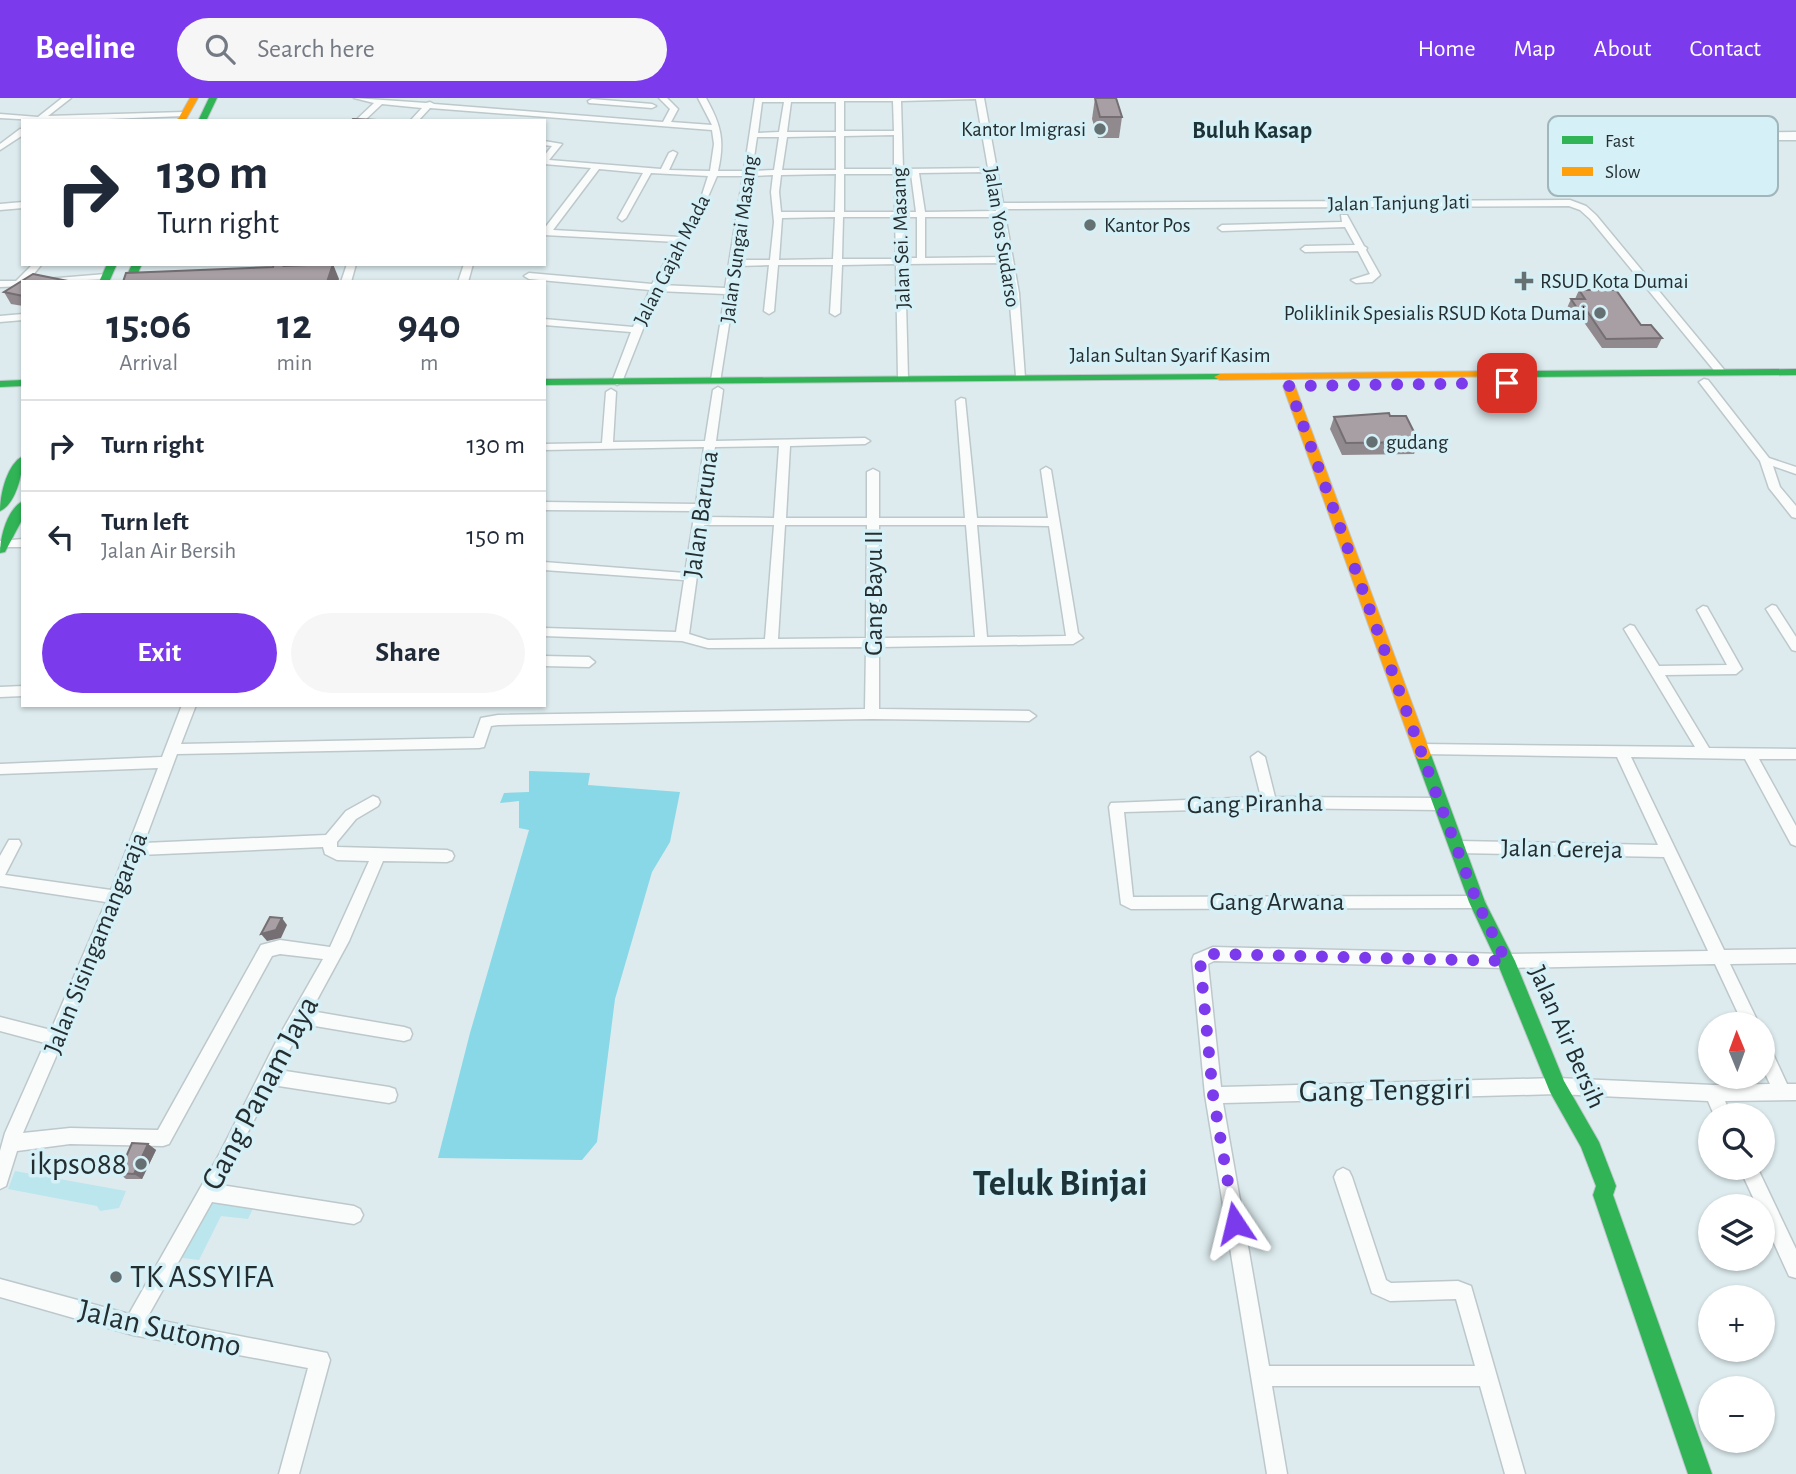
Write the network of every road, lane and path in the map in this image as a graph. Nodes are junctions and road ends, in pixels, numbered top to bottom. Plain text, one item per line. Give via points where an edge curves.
1 (67, 98) edge
2 (194, 98) edge
3 (213, 98) edge
4 (358, 98) edge
5 (446, 98) edge
6 (663, 98) edge
7 (702, 98) edge
8 (973, 98) edge
9 (980, 98) edge
10 (592, 99) edge
11 (758, 99) edge
12 (788, 99) edge
13 (839, 99) edge
14 (897, 99) edge
15 (380, 102) junction
16 (421, 104) junction
17 (430, 104) junction
18 (652, 106) dead end
19 (0, 116) edge
20 (183, 117) edge
21 (534, 117) edge
22 (578, 117) junction
23 (28, 119) edge
24 (39, 119) edge
25 (86, 119) edge
26 (203, 119) edge
27 (361, 119) edge
28 (416, 119) edge
29 (666, 124) junction
30 (717, 128) junction
31 (21, 132) edge
32 (898, 133) junction
33 (782, 134) junction
34 (838, 134) junction
35 (755, 135) junction
36 (1778, 136) edge
37 (1796, 136) edge
38 (546, 143) edge
39 (0, 148) edge
40 (673, 153) dead end
41 (546, 159) edge
42 (546, 161) edge
43 (597, 166) junction
44 (992, 170) junction
45 (648, 171) junction
46 (664, 172) junction
47 (899, 172) junction
48 (915, 172) junction
49 (777, 173) junction
50 (841, 173) junction
51 (712, 174) junction
52 (747, 174) junction
53 (901, 198) junction
54 (919, 198) junction
55 (1336, 204) junction
56 (21, 205) edge
57 (0, 207) edge
58 (1000, 210) junction
59 (1220, 211) dead end
60 (901, 214) junction
61 (920, 214) junction
62 (778, 215) junction
63 (839, 215) junction
64 (622, 218) dead end
65 (1348, 224) junction
66 (1323, 225) junction
67 (902, 226) junction
68 (920, 226) junction
69 (1222, 228) dead end
70 (546, 232) edge
71 (683, 240) junction
72 (1363, 248) junction
73 (1305, 249) dead end
74 (1008, 260) junction
75 (921, 261) junction
76 (774, 262) junction
77 (837, 262) junction
78 (902, 262) junction
79 (736, 263) junction
80 (36, 266) edge
81 (107, 274) edge
82 (529, 276) dead end
83 (24, 280) edge
84 (61, 280) edge
85 (1356, 280) dead end
86 (21, 283) edge
87 (0, 284) edge
88 (656, 287) junction
89 (732, 291) junction
90 (769, 312) dead end
91 (835, 313) dead end
92 (21, 317) edge
93 (0, 318) edge
94 (546, 322) edge
95 (636, 330) junction
96 (1721, 372) junction
97 (1796, 372) edge
98 (1021, 376) junction
99 (903, 378) junction
100 (1396, 380) junction
101 (1796, 381) edge
102 (546, 382) edge
103 (1704, 382) junction
104 (21, 383) edge
105 (0, 384) edge
106 (717, 385) junction
107 (1289, 386) junction
108 (614, 387) junction
109 (546, 392) edge
110 (0, 395) edge
111 (21, 395) edge
112 (961, 396) junction
113 (865, 441) dead end
114 (712, 444) junction
115 (785, 444) junction
116 (607, 446) junction
117 (546, 447) edge
118 (1765, 460) junction
119 (21, 464) edge
120 (1046, 470) dead end
121 (1796, 471) edge
122 (873, 472) dead end
123 (546, 506) edge
124 (0, 507) edge
125 (21, 509) edge
126 (701, 514) junction
127 (1796, 514) edge
128 (780, 521) junction
129 (874, 521) junction
130 (970, 521) junction
131 (1054, 522) junction
132 (21, 543) edge
133 (1, 546) edge
134 (546, 566) edge
135 (691, 578) junction
136 (1772, 609) dead end
137 (1703, 610) dead end
138 (1630, 629) dead end
139 (546, 632) edge
140 (682, 637) junction
141 (981, 639) junction
142 (874, 640) junction
143 (771, 643) junction
144 (1796, 647) edge
145 (546, 661) edge
146 (589, 662) dead end
147 (1655, 671) junction
148 (21, 691) edge
149 (0, 692) edge
150 (188, 707) edge
151 (872, 714) junction
152 (1029, 716) dead end
153 (1421, 749) junction
154 (1621, 751) junction
155 (1704, 751) junction
156 (1749, 753) junction
157 (1796, 754) edge
158 (169, 756) junction
159 (1258, 757) dead end
160 (0, 769) edge
161 (373, 802) dead end
162 (1269, 802) junction
163 (1440, 804) junction
164 (1796, 840) edge
165 (330, 841) junction
166 (14, 844) dead end
167 (1457, 847) junction
168 (135, 849) junction
169 (1667, 851) junction
170 (1120, 852) joint
171 (378, 856) junction
172 (447, 856) dead end
173 (0, 870) edge
174 (0, 880) edge
175 (115, 897) junction
176 (1477, 902) junction
177 (334, 954) junction
178 (1796, 956) edge
179 (1721, 959) junction
180 (1506, 961) junction
181 (1745, 1012) edge
182 (300, 1016) junction
183 (0, 1024) edge
184 (404, 1034) dead end
185 (58, 1039) junction
186 (1775, 1068) edge
187 (267, 1076) junction
188 (1558, 1086) junction
189 (1790, 1092) edge
190 (1713, 1093) junction
191 (389, 1095) dead end
192 (1213, 1095) junction
193 (1718, 1103) edge
194 (8, 1135) edge
195 (1343, 1177) dead end
196 (0, 1180) edge
197 (1754, 1180) edge
198 (207, 1192) junction
199 (354, 1215) dead end
200 (1796, 1269) edge
201 (0, 1288) edge
202 (133, 1325) junction
203 (1261, 1376) junction
204 (1487, 1376) junction
205 (289, 1474) edge
206 (1278, 1474) edge
207 (1515, 1474) edge
208 (1700, 1474) edge

1 - 24 street
2 - 20 street
3 - 26 street
4 - 15 street
5 - 16 street
6 - 29 street via 674,109
7 - 30 street
8 - 14 street
9 - 44 street, Jalan Yos Sudarso
10 - 18 street
10 - 22 street
11 - 12 street
11 - 35 street, Jalan Sungai Masang
12 - 13 street
12 - 33 street
13 - 14 street
13 - 34 street
14 - 32 street, Jalan Sei. Masang
15 - 16 street
15 - 27 street
16 - 17 street
17 - 21 street
17 - 28 street
19 - 23 street
20 - 25 street
21 - 22 street
22 - 29 street
29 - 30 street
30 - 51 street, Jalan Gajah Mada
31 - 39 street
32 - 34 street
32 - 47 street, Jalan Sei. Masang
33 - 34 street
33 - 35 street
33 - 49 street
34 - 50 street
35 - 52 street, Jalan Sungai Masang
36 - 37 street
38 - 41 street via 558,144
40 - 46 street
42 - 43 street
43 - 45 street
43 - 70 street
44 - 48 street
44 - 58 street, Jalan Yos Sudarso
45 - 46 street
45 - 64 street
46 - 51 street
47 - 48 street
47 - 50 street
47 - 53 street, Jalan Sei. Masang
48 - 54 street
49 - 50 street
49 - 52 street
49 - 62 street
50 - 63 street
51 - 52 street
51 - 71 street, Jalan Gajah Mada
52 - 79 street, Jalan Sungai Masang
53 - 54 street
53 - 60 street, Jalan Sei. Masang
54 - 61 street
55 - 58 street, Jalan Tanjung Jati
55 - 65 street
55 - 96 street, Jalan Tanjung Jati via 1538,202 1580,206
56 - 57 street
58 - 61 street, Jalan Tanjung Jati
58 - 74 street, Jalan Yos Sudarso
59 - 66 street via 1314,210
60 - 61 street, Jalan Tanjung Jati
60 - 63 street, Jalan Tanjung Jati
60 - 67 street, Jalan Sei. Masang
61 - 68 street
62 - 63 street, Jalan Tanjung Jati
62 - 76 street
63 - 77 street
65 - 66 street
65 - 72 street
66 - 69 street
67 - 68 street
67 - 78 street, Jalan Sei. Masang
68 - 75 street
70 - 71 street
71 - 88 street, Jalan Gajah Mada
72 - 73 street
72 - 85 street via 1375,275
74 - 75 street
74 - 98 street, Jalan Yos Sudarso
75 - 78 street
76 - 77 street
76 - 79 street
76 - 90 street
77 - 78 street
77 - 91 street
78 - 99 street, Jalan Sei. Masang
79 - 89 street, Jalan Sungai Masang
80 - 83 street
81 - 84 street
82 - 88 street
86 - 87 street
88 - 89 street
88 - 95 street, Jalan Gajah Mada
89 - 106 street, Jalan Sungai Masang
92 - 93 street
94 - 95 street
95 - 108 street, Jalan Gajah Mada
96 - 97 street, Jalan Sultan Syarif Kasim
96 - 100 street, Jalan Sultan Syarif Kasim
98 - 99 street, Jalan Sultan Syarif Kasim
98 - 100 street, Jalan Sultan Syarif Kasim
99 - 106 street, Jalan Sultan Syarif Kasim
100 - 103 street, Jalan Sultan Syarif Kasim
100 - 107 street, Jalan Sultan Syarif Kasim
101 - 103 street, Jalan Sultan Syarif Kasim
102 - 108 street, Jalan Sultan Syarif Kasim
103 - 118 street
104 - 105 street
106 - 108 street, Jalan Sultan Syarif Kasim
106 - 112 street, Jalan Sultan Syarif Kasim
106 - 114 street, Jalan Baruna
107 - 112 street, Jalan Sultan Syarif Kasim
107 - 153 street, Jalan Air Bersih
108 - 109 street, Jalan Sultan Syarif Kasim
108 - 116 street, Jalan Gajah Mada
110 - 111 street
112 - 130 street
113 - 115 street
114 - 115 street
114 - 116 street
114 - 126 street, Jalan Baruna
115 - 128 street
116 - 117 street
118 - 121 street
118 - 127 street via 1775,488
119 - 124 street
120 - 131 street
122 - 129 street, Gang Bayu II
123 - 126 street
125 - 133 street
126 - 128 street
126 - 135 street, Jalan Baruna
128 - 129 street
128 - 143 street
129 - 130 street
129 - 142 street, Gang Bayu II
130 - 131 street
130 - 141 street
131 - 141 street via 1072,636 1077,638
132 - 133 street
134 - 135 street
135 - 140 street, Jalan Baruna
136 - 144 street
137 - 147 street via 1736,669
138 - 147 street
139 - 140 street
140 - 143 street via 708,644
141 - 142 street
142 - 143 street
142 - 151 street, Gang Bayu II
145 - 146 street
147 - 155 street
148 - 149 street
150 - 158 street, Jalan Sisingamangaraja
151 - 152 street
151 - 158 street via 488,720 478,743
153 - 154 street
153 - 163 street, Jalan Air Bersih
154 - 155 street
154 - 169 street
155 - 156 street
156 - 157 street
156 - 164 street
158 - 160 street
158 - 168 street, Jalan Sisingamangaraja
159 - 162 street
161 - 165 street via 351,814
162 - 163 street, Gang Piranha
162 - 170 street, Gang Piranha via 1116,807
163 - 167 street, Jalan Air Bersih
165 - 168 street
165 - 171 street via 330,850 337,854
166 - 173 street
167 - 169 street, Jalan Gereja
167 - 176 street, Jalan Air Bersih
168 - 175 street, Jalan Sisingamangaraja
169 - 179 street
170 - 176 street, Gang Arwana via 1126,900 1131,903
171 - 172 street
171 - 177 street, Gang Panam Jaya
174 - 175 street
175 - 185 street, Jalan Sisingamangaraja
176 - 180 street, Jalan Air Bersih
177 - 182 street, Gang Panam Jaya
177 - 194 street via 280,947 267,950 163,1138
178 - 179 street
179 - 180 street
179 - 181 street
180 - 188 street, Jalan Air Bersih
180 - 192 street via 1209,955 1200,964
182 - 184 street
182 - 187 street, Gang Panam Jaya
183 - 185 street
185 - 194 street, Jalan Sisingamangaraja
186 - 189 street
187 - 191 street
187 - 198 street, Gang Panam Jaya
188 - 190 street, Gang Tenggiri
188 - 192 street, Gang Tenggiri
188 - 208 street, Jalan Air Bersih via 1589,1142 1606,1186 1603,1195
189 - 190 street, Gang Tenggiri
190 - 193 street
192 - 203 street
194 - 196 street, Jalan Sisingamangaraja
195 - 204 street via 1379,1286 1390,1292 1461,1291
197 - 200 street
198 - 199 street
198 - 202 street, Gang Panam Jaya
201 - 202 street, Jalan Sutomo
202 - 205 street, Jalan Sutomo via 320,1360
203 - 204 street
203 - 206 street
204 - 207 street

